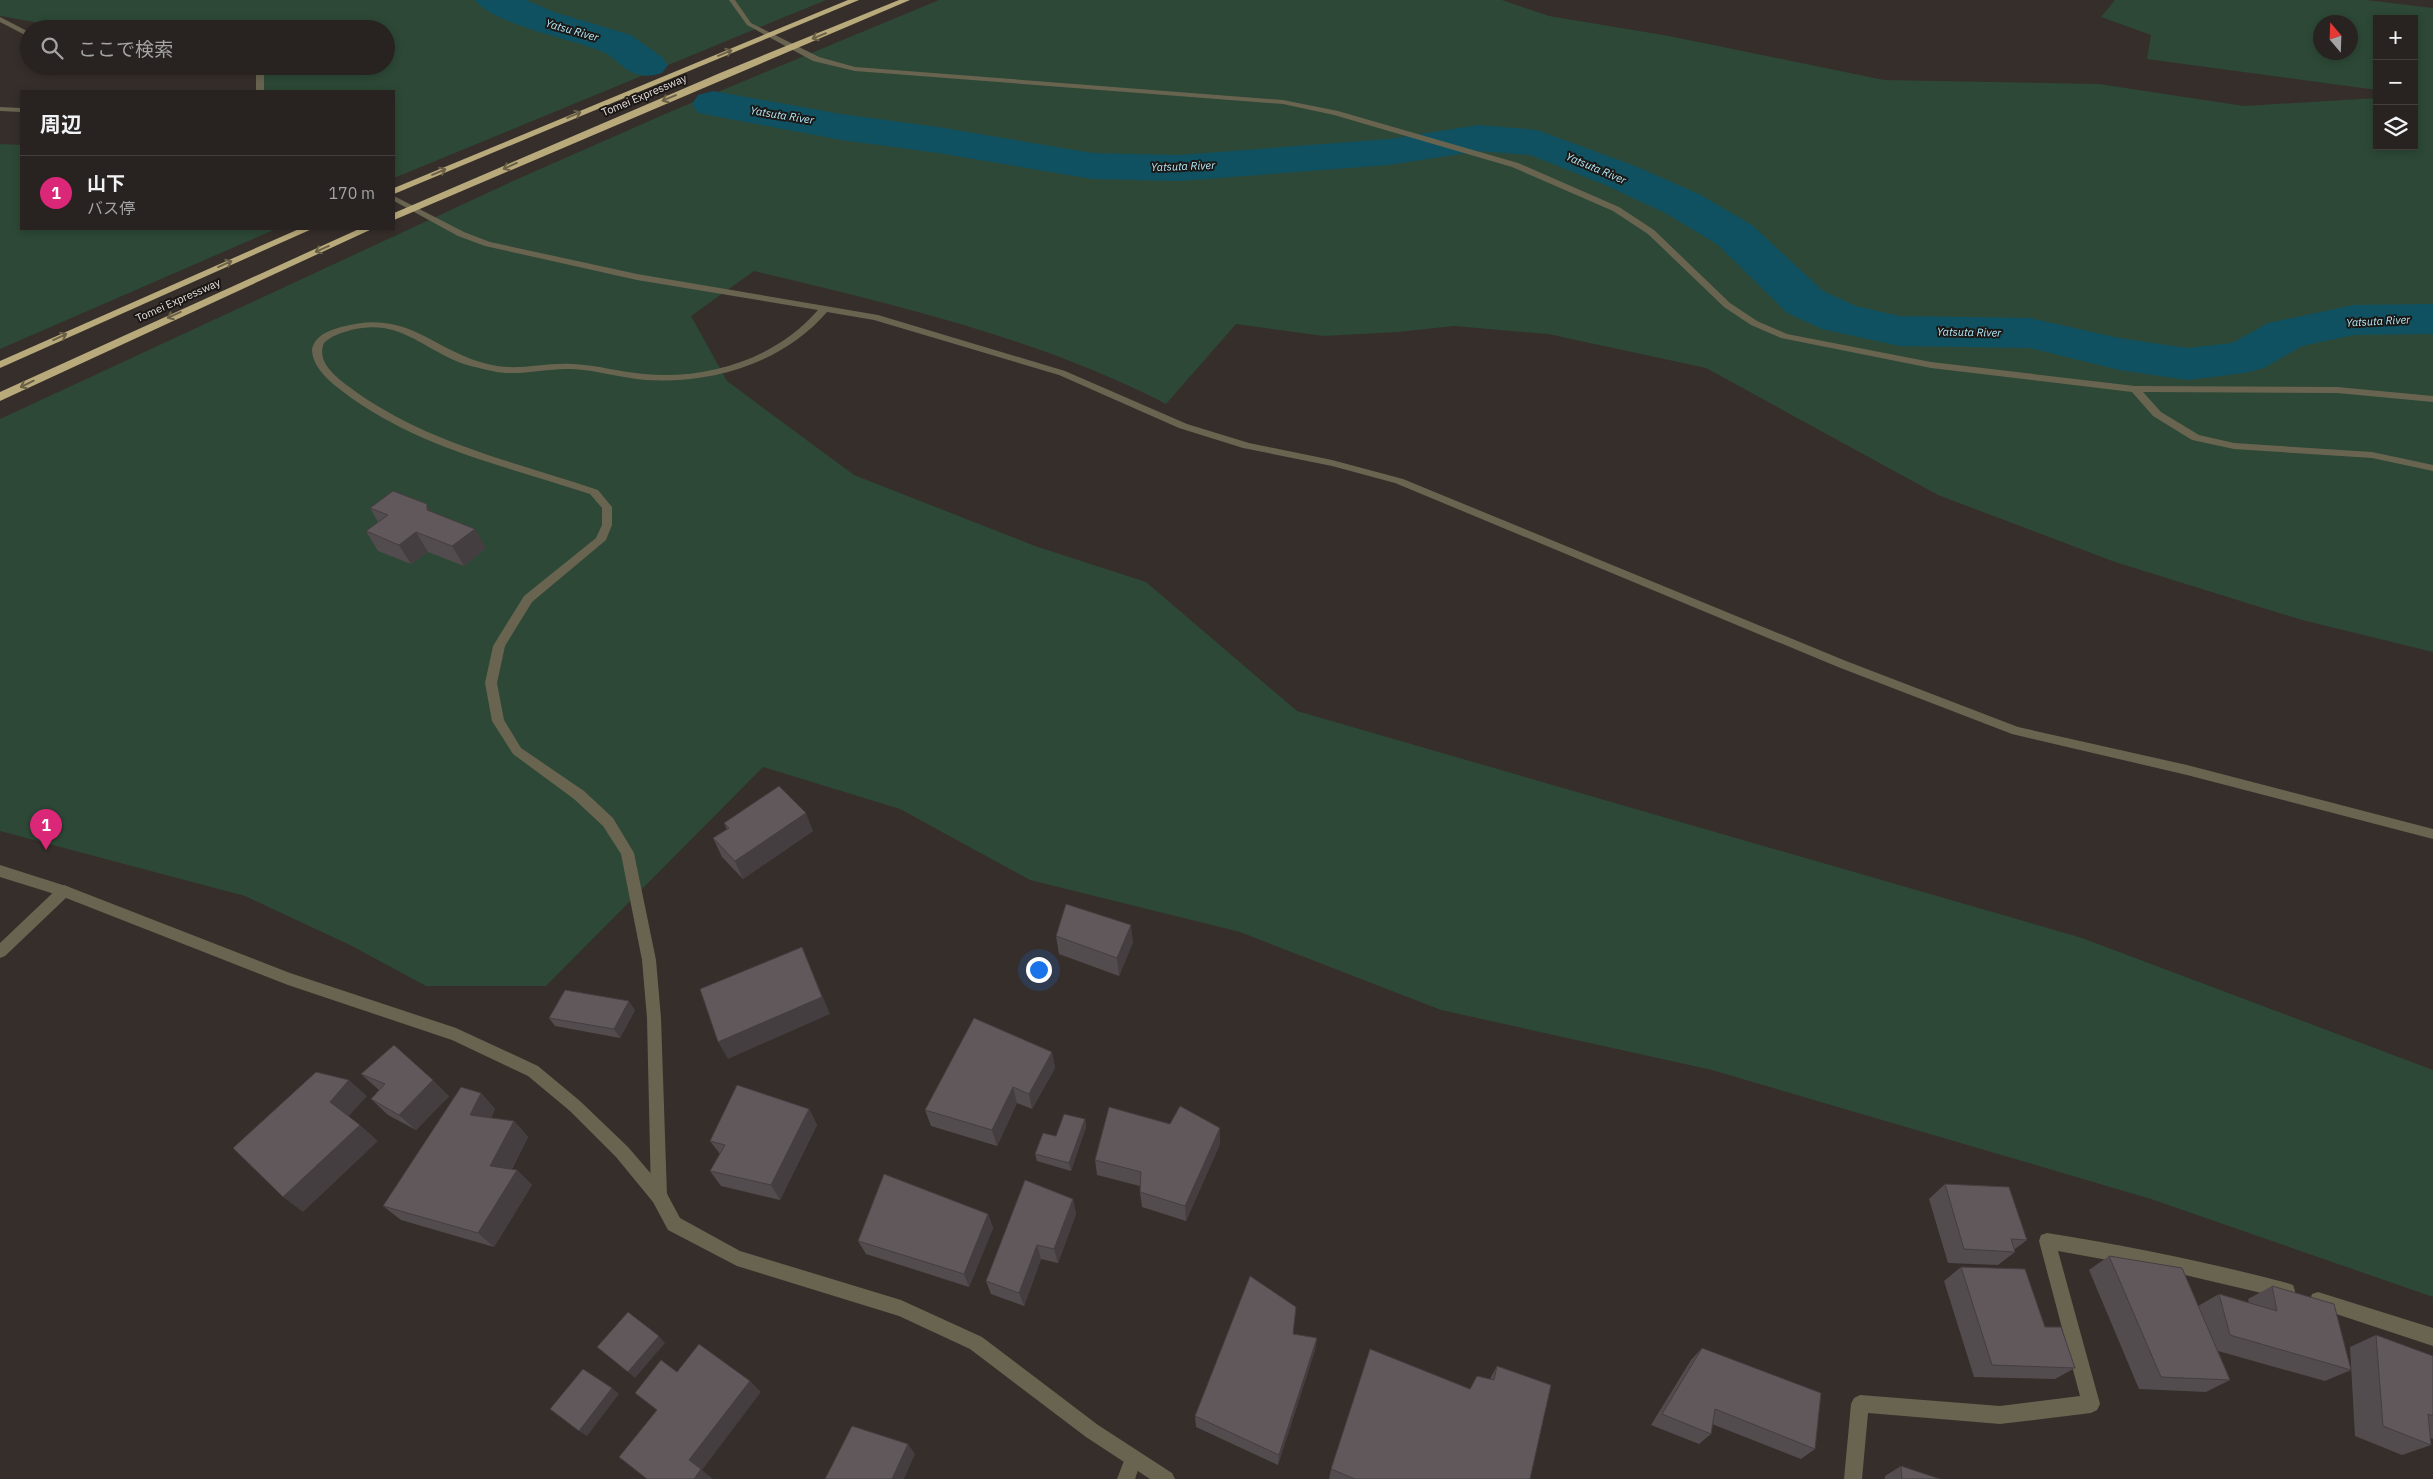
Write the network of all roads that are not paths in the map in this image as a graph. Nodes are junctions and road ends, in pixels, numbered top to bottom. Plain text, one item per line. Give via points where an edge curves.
1 (732, 0) edge
2 (855, 0) edge
3 (906, 0) edge
4 (0, 20) edge
5 (20, 30) edge
6 (260, 75) edge
7 (260, 90) edge
8 (0, 109) edge
9 (20, 110) edge
10 (395, 191) edge
11 (395, 199) edge
12 (395, 217) edge
13 (305, 230) edge
14 (365, 230) edge
15 (825, 308) junction
16 (0, 365) edge
17 (2135, 389) junction
18 (0, 397) edge
19 (2433, 399) edge
20 (2433, 468) edge
21 (2433, 834) edge
22 (0, 871) edge
23 (64, 892) junction
24 (0, 952) edge
25 (659, 1196) junction
26 (2433, 1337) edge
27 (1133, 1459) junction
28 (1126, 1479) edge
29 (1166, 1479) edge
30 (1853, 1479) edge

1 - 17 street via 749,24 816,59 855,69 1283,102 1335,113 1515,165 1616,209 1651,232 1727,304 1754,324 1784,336 1931,365
10 -> 2 highway, Tomei Expressway
3 -> 12 highway, Tomei Expressway
4 - 5 street
6 - 7 street
8 - 9 street
11 - 15 street via 461,234 488,244 637,277
16 -> 13 highway, Tomei Expressway
14 -> 18 highway, Tomei Expressway
15 - 21 street via 875,317 1062,373 1183,426 1247,446 1399,481 1842,664 2016,730 2188,770
15 - 25 street via 816,321 780,348 744,364 707,374 674,378 644,377 578,366 505,370 468,362 393,325 337,331 322,339 316,348 323,369 363,404 427,438 594,492 607,507 609,516 602,540 528,599 499,646 491,683 498,721 517,751 579,795 608,822 627,853 649,960 654,1018
17 - 19 street via 2337,390
17 - 20 street via 2157,414 2196,438 2234,446 2372,455
22 - 23 street
23 - 24 street
23 - 25 street via 288,979 456,1035 533,1070 622,1152
25 - 27 street via 674,1224 737,1258 901,1308 976,1343
26 - 30 street via 2238,1277 2047,1241 2091,1404 2000,1415 1860,1404
27 - 28 street
27 - 29 street

